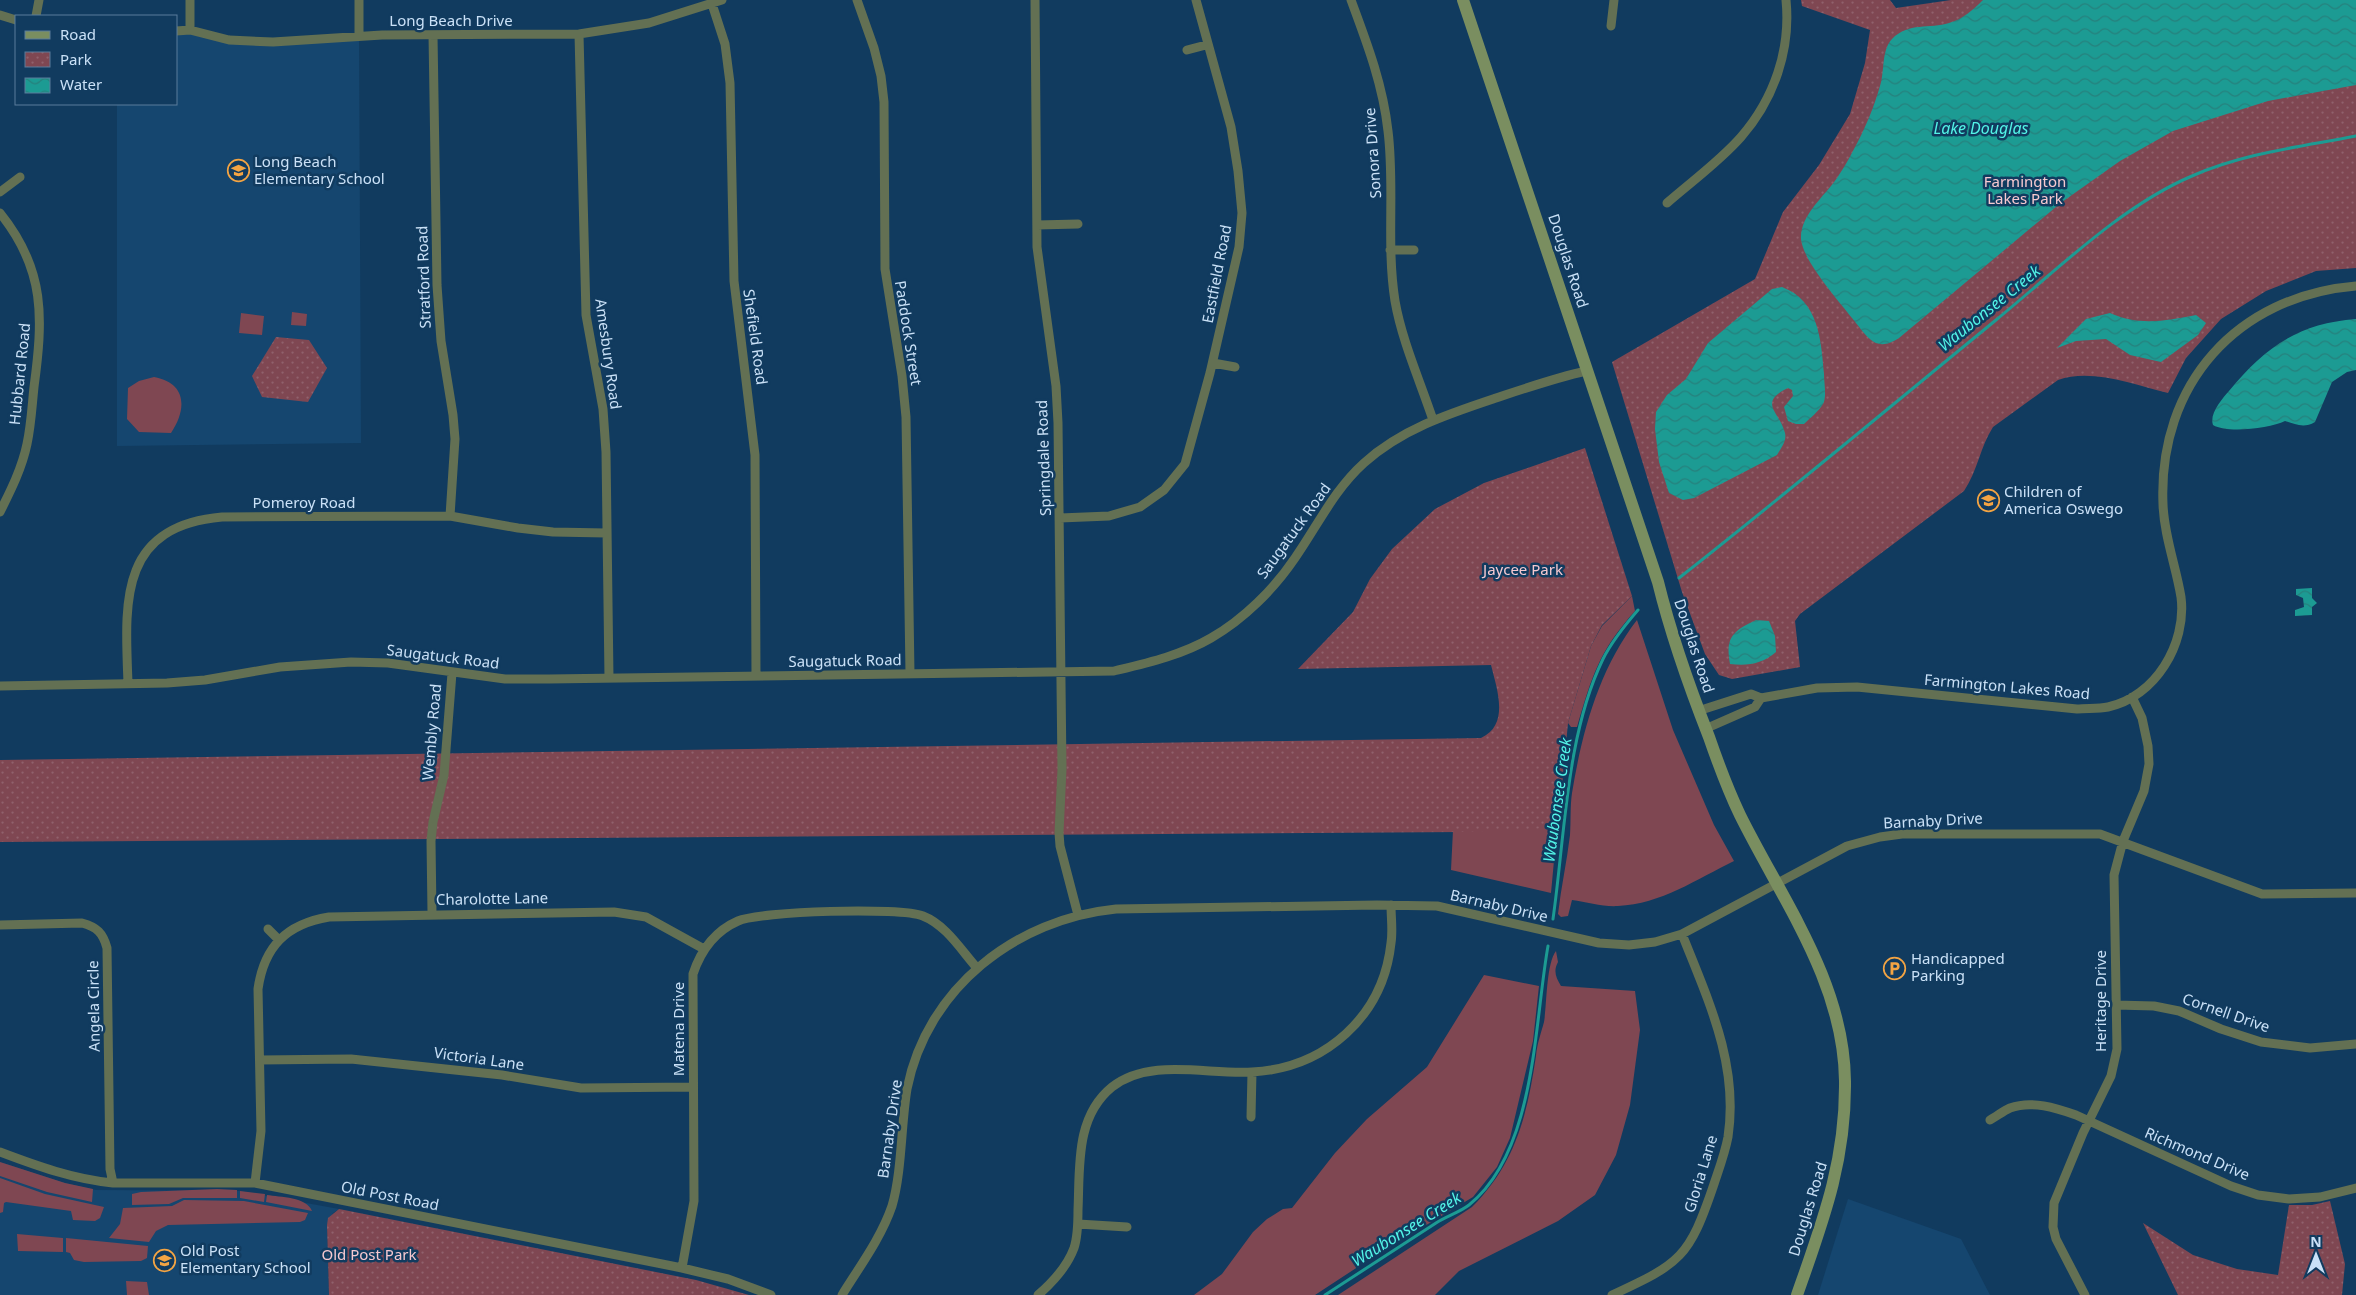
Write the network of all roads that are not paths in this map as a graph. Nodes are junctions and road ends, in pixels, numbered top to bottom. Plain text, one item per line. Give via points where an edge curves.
1 (39, 0) edge
2 (190, 0) edge
3 (359, 0) edge
4 (722, 0) edge
5 (857, 0) edge
6 (1035, 0) edge
7 (1196, 0) edge
8 (1351, 0) edge
9 (1463, 0) edge
10 (1614, 0) edge
11 (1786, 0) edge
12 (712, 4) junction
13 (36, 15) edge
14 (0, 16) edge
15 (15, 20) edge
16 (1611, 26) dead end
17 (190, 30) junction
18 (178, 31) edge
19 (580, 34) junction
20 (433, 35) junction
21 (359, 36) junction
22 (1206, 45) junction
23 (1187, 50) dead end
24 (20, 177) dead end
25 (0, 192) edge
26 (1667, 203) dead end
27 (0, 213) edge
28 (1037, 224) junction
29 (1078, 224) dead end
30 (1390, 250) junction
31 (1414, 250) dead end
32 (2356, 286) edge
33 (1213, 363) junction
34 (1235, 367) dead end
35 (1586, 371) junction
36 (1434, 420) junction
37 (0, 512) edge
38 (450, 516) junction
39 (1060, 518) junction
40 (606, 533) junction
41 (1061, 672) junction
42 (452, 673) junction
43 (910, 674) junction
44 (756, 676) junction
45 (609, 678) junction
46 (128, 684) junction
47 (0, 686) edge
48 (2132, 697) junction
49 (1761, 698) junction
50 (1698, 711) junction
51 (1705, 729) junction
52 (2123, 841) junction
53 (1776, 884) junction
54 (2356, 893) edge
55 (1391, 905) junction
56 (432, 914) junction
57 (1078, 915) junction
58 (0, 924) edge
59 (268, 929) dead end
60 (1682, 934) junction
61 (278, 940) junction
62 (704, 948) junction
63 (977, 968) junction
64 (2116, 1005) junction
65 (2356, 1044) edge
66 (260, 1060) junction
67 (1252, 1072) junction
68 (693, 1087) junction
69 (1251, 1117) dead end
70 (1990, 1120) dead end
71 (2089, 1121) junction
72 (0, 1152) edge
73 (113, 1183) junction
74 (255, 1183) junction
75 (2356, 1188) edge
76 (1078, 1224) junction
77 (1127, 1227) dead end
78 (682, 1268) junction
79 (771, 1295) edge
80 (842, 1295) edge
81 (1038, 1295) edge
82 (1614, 1295) edge
83 (1797, 1295) edge
84 (2085, 1295) edge

1 - 13 street
2 - 17 street
3 - 21 street
4 - 12 street, Long Beach Drive
5 - 43 street, Paddock Street via 877,57 883,99 885,268 906,417
6 - 28 street, Springdale Road
7 - 22 street, Eastfield Road
8 - 30 street, Sonora Drive via 1379,79 1384,106 1390,158
9 - 35 street, Douglas Road
10 - 16 street
11 - 26 street via 1787,32 1783,59 1774,86 1758,115 1740,138
12 - 19 street, Long Beach Drive via 649,23
12 - 44 street, Shefield Road via 725,44 730,83 734,281 755,455
14 - 15 street
17 - 18 street, Long Beach Drive
17 - 21 street, Long Beach Drive via 229,40 272,42
19 - 20 street, Long Beach Drive
19 - 40 street, Amesbury Road via 586,315 604,421
20 - 21 street, Long Beach Drive
20 - 38 street, Stratford Road via 437,285 441,341 455,435
22 - 23 street
22 - 33 street, Eastfield Road via 1231,127 1242,213 1239,247
24 - 25 street
27 - 37 street, Hubbard Road via 17,236 31,266 39,296 40,344 27,444
28 - 29 street
28 - 39 street, Springdale Road via 1039,277 1056,386
30 - 31 street
30 - 36 street, Sonora Drive via 1395,302
32 - 48 street, Farmington Lakes Road via 2328,289 2286,302 2240,327 2206,361 2188,389 2169,439 2163,489 2165,526 2181,598 2180,625 2167,662 2154,679
33 - 34 street
33 - 39 street, Eastfield Road via 1185,464 1164,490 1139,508 1109,516
35 - 36 street, Saugatuck Road via 1559,377
35 - 50 street, Douglas Road
36 - 41 street, Saugatuck Road via 1385,446 1364,464 1329,503 1274,586 1211,638 1164,658 1114,671
38 - 40 street, Pomeroy Road via 553,532
38 - 46 street, Pomeroy Road via 222,517 199,519 168,532 145,553 132,579 127,613
39 - 41 street, Springdale Road
40 - 45 street, Amesbury Road
41 - 43 street, Saugatuck Road
41 - 57 street, Springdale Road via 1062,798 1059,833
42 - 45 street, Saugatuck Road via 505,679
42 - 46 street, Saugatuck Road via 388,663 351,662 280,667 205,680
42 - 56 street, Wembly Road via 444,775 431,841
43 - 44 street, Saugatuck Road
44 - 45 street, Saugatuck Road
46 - 47 street, Saugatuck Road
48 - 49 street, Farmington Lakes Road via 2108,707 2077,709 1857,687 1817,688
48 - 52 street, Heritage Drive via 2142,718 2149,764 2144,791
49 - 50 street, Farmington Lakes Road via 1751,694
49 - 51 street, Farmington Lakes Road via 1755,707
50 - 51 street, Douglas Road
51 - 53 street, Douglas Road via 1739,813
52 - 53 street, Barnaby Drive via 2080,832 1902,834 1847,846
52 - 54 street, Barnaby Drive via 2262,894
52 - 64 street, Heritage Drive via 2114,875
53 - 60 street, Barnaby Drive
53 - 83 street, Douglas Road via 1806,938 1826,984 1840,1034 1845,1080 1844,1122 1832,1195
55 - 57 street, Barnaby Drive via 1116,909
55 - 60 street, Barnaby Drive via 1436,906 1599,943 1629,945
55 - 67 street via 1392,942 1386,969 1373,1000 1355,1027 1301,1063
56 - 61 street, Charolotte Lane via 320,918 298,926
56 - 62 street, Charolotte Lane via 630,913 663,925
57 - 63 street, Barnaby Drive via 1041,927 1008,944
58 - 73 street, Angela Circle via 82,924 92,926 105,938 110,1169
59 - 61 street
60 - 82 street, Gloria Lane via 1719,1028 1727,1059 1731,1093 1728,1138 1703,1216 1680,1258
61 - 66 street, Charolotte Lane via 261,972 258,989
62 - 63 street, Matena Drive via 723,929 748,916 900,911 924,916 934,922
62 - 68 street, Matena Drive via 695,967 692,987
63 - 80 street, Barnaby Drive via 945,1003 921,1045 905,1102 892,1204 876,1242
64 - 65 street, Cornell Drive via 2154,1006 2179,1011 2261,1042 2310,1048
64 - 71 street, Heritage Drive via 2117,1048 2111,1076
66 - 68 street, Victoria Lane via 351,1059 502,1075 580,1088
66 - 74 street, Charolotte Lane via 260,1144
67 - 69 street
67 - 76 street via 1152,1071 1112,1087 1093,1109 1084,1130
68 - 78 street, Matena Drive via 694,1201
70 - 71 street, Richmond Drive via 2011,1108 2031,1105 2052,1106
71 - 75 street, Richmond Drive via 2231,1186 2258,1195 2320,1198
71 - 84 street, Heritage Drive via 2058,1190 2053,1215 2056,1239
72 - 73 street, Old Post Road via 71,1176
73 - 74 street, Old Post Road
74 - 78 street, Old Post Road
76 - 77 street
76 - 81 street via 1071,1255
78 - 79 street, Old Post Road via 728,1279

